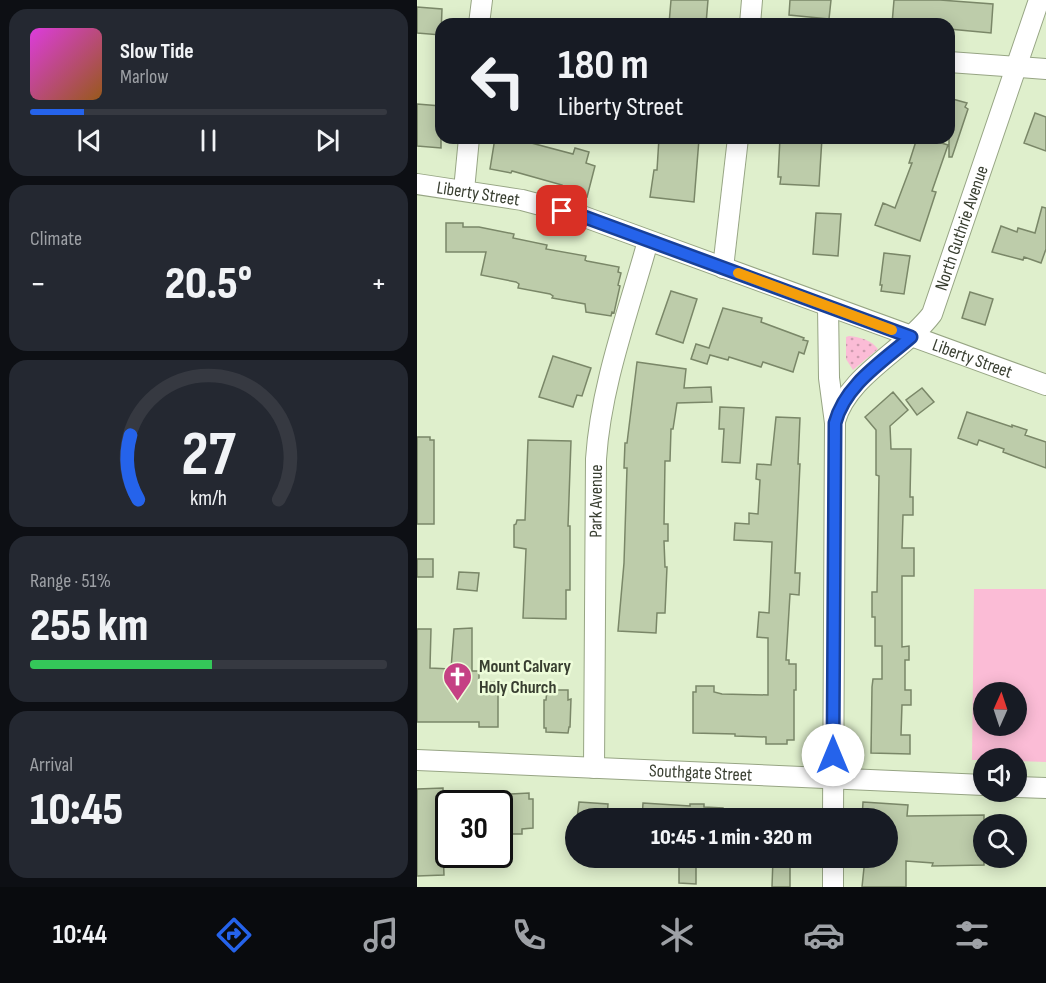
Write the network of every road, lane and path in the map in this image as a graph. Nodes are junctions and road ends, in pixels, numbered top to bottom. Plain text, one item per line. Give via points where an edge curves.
1 (482, 0) edge
2 (752, 0) edge
3 (1039, 0) edge
4 (480, 18) edge
5 (750, 18) edge
6 (955, 62) edge
7 (1016, 67) junction
8 (1046, 69) edge
9 (468, 144) edge
10 (737, 144) edge
11 (417, 184) edge
12 (464, 190) junction
13 (648, 241) junction
14 (723, 268) junction
15 (828, 306) junction
16 (911, 337) junction
17 (1046, 385) edge
18 (835, 423) junction
19 (417, 760) edge
20 (594, 768) junction
21 (833, 778) junction
22 (973, 784) edge
23 (1027, 787) edge
24 (1046, 788) edge
25 (833, 808) edge
26 (833, 868) edge
27 (833, 887) edge

1 - 4 street
2 - 5 street
3 - 7 street, North Guthrie Avenue
6 - 7 street
7 - 8 street
7 - 16 street, North Guthrie Avenue via 932,314
9 - 12 street
10 - 14 street
11 - 12 street, Liberty Street
12 - 13 street, Liberty Street via 582,216
13 - 14 street, Liberty Street
13 - 20 street, Park Avenue via 598,429
14 - 15 street, Liberty Street
15 - 16 street, Liberty Street
15 - 18 street, North Guthrie Avenue via 829,378
16 - 17 street, Liberty Street
16 - 18 street, North Guthrie Avenue via 850,391
18 - 21 street, North Guthrie Avenue
19 - 20 street, Southgate Street
20 - 21 street, Southgate Street
21 - 22 street, Southgate Street
21 - 25 street, North Guthrie Avenue
23 - 24 street
26 - 27 street

